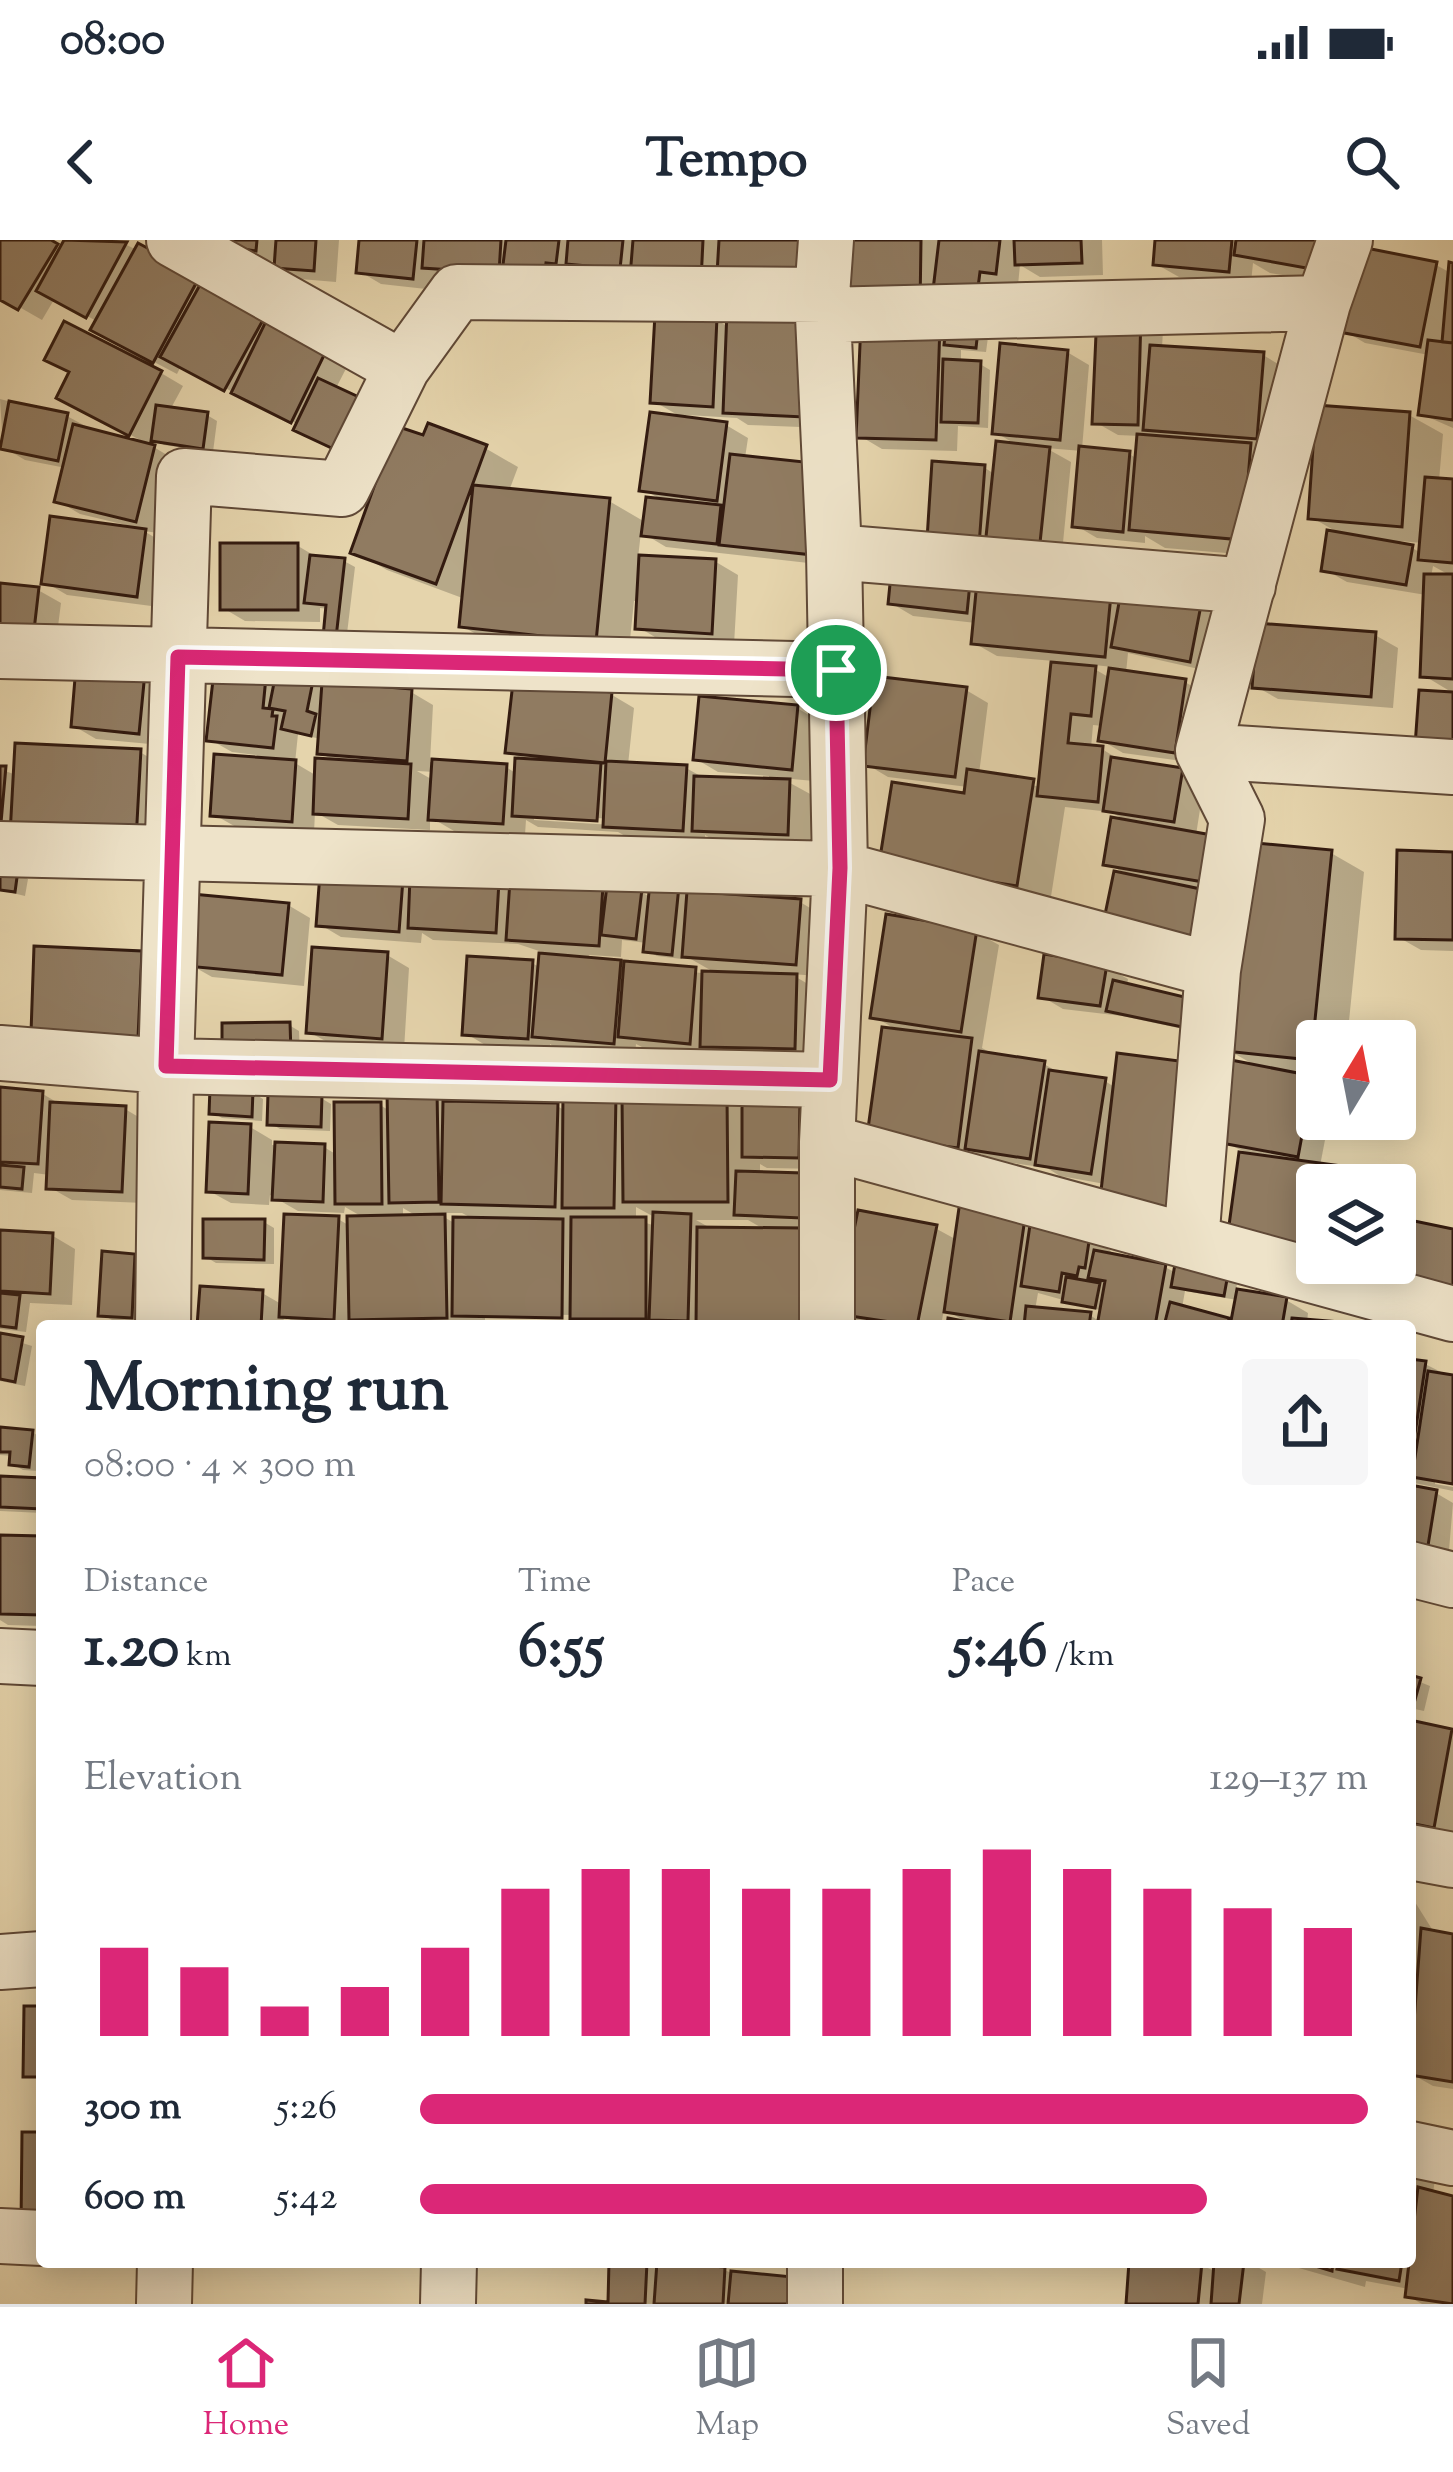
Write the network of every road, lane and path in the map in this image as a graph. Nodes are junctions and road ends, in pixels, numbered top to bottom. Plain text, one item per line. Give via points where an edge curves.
1 (174, 240) edge
2 (826, 240) edge
3 (1345, 240) edge
4 (1323, 303) junction
5 (823, 305) junction
6 (402, 368) junction
7 (834, 552) junction
8 (1248, 586) junction
9 (0, 651) edge
10 (178, 657) junction
11 (836, 670) junction
12 (1203, 751) junction
13 (1453, 767) edge
14 (0, 849) edge
15 (172, 855) junction
16 (840, 868) junction
17 (1213, 970) junction
18 (0, 1053) edge
19 (166, 1066) junction
20 (830, 1080) junction
21 (827, 1142) junction
22 (1192, 1241) junction
23 (1453, 1314) edge
24 (163, 1320) edge
25 (826, 1320) edge
26 (1416, 1571) edge
27 (1453, 1580) edge
28 (0, 1656) edge
29 (36, 1658) edge
30 (1416, 1853) edge
31 (1453, 1861) edge
32 (36, 1959) edge
33 (0, 1962) edge
34 (1416, 2150) edge
35 (1453, 2158) edge
36 (0, 2236) edge
37 (36, 2238) edge
38 (165, 2268) edge
39 (448, 2268) edge
40 (815, 2268) edge
41 (164, 2304) edge
42 (448, 2304) edge
43 (814, 2304) edge

1 - 6 street
2 - 5 street
3 - 4 street
4 - 5 street
4 - 8 street
5 - 6 street via 457,292
5 - 7 street
6 - 10 street via 342,489 184,476
7 - 8 street
7 - 11 street
8 - 12 street
9 - 10 street
10 - 11 street
10 - 15 street
11 - 16 street
12 - 13 street
12 - 17 street via 1237,819
14 - 15 street
15 - 16 street
15 - 19 street
16 - 17 street
16 - 20 street
17 - 22 street
18 - 19 street
19 - 20 street
19 - 24 street
20 - 21 street
21 - 22 street
21 - 25 street
22 - 23 street
26 - 27 street
28 - 29 street
30 - 31 street
32 - 33 street
34 - 35 street
36 - 37 street
38 - 41 street
39 - 42 street
40 - 43 street

